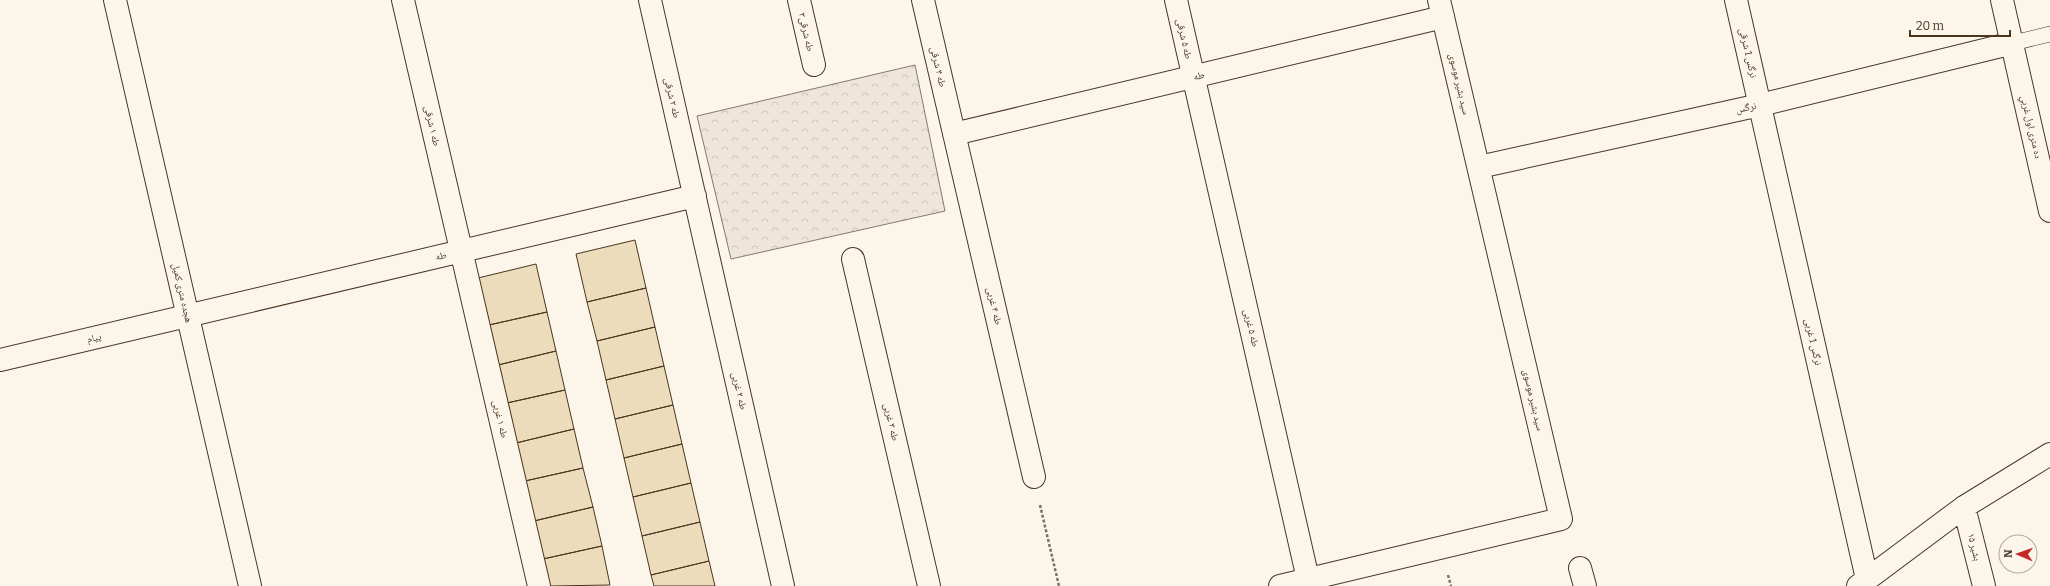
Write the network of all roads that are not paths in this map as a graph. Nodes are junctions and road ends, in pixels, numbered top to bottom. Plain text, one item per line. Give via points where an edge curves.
1 (115, 0) edge
2 (403, 0) edge
3 (650, 0) edge
4 (799, 0) edge
5 (923, 0) edge
6 (1176, 0) edge
7 (1736, 0) edge
8 (2002, 0) edge
9 (1441, 8) edge
10 (2050, 34) edge
11 (2013, 43) junction
12 (814, 64) dead end
13 (1193, 77) junction
14 (1760, 105) junction
15 (954, 134) junction
16 (1479, 167) junction
17 (694, 196) junction
18 (2050, 211) edge
19 (461, 251) junction
20 (854, 259) dead end
21 (188, 317) junction
22 (0, 360) edge
23 (2050, 454) edge
24 (1034, 477) road end
25 (1964, 507) junction
26 (1308, 580) junction
27 (1862, 583) edge
28 (250, 586) edge
29 (539, 586) edge
30 (784, 586) edge
31 (929, 586) edge
32 (1280, 586) edge
33 (1984, 586) edge

1 - 21 street, هجده متری کمیل
2 - 19 street, طه ۱ شرقی
3 - 17 street, طه ۲ شرقی
4 - 12 street, طه شرقی۳
5 - 15 street, طه ۴ شرقی
6 - 13 street, طه ۵ شرقی
7 - 14 street, نرگس 1 شرقی
8 - 11 street, ده متری اول غربي
9 - 13 street, طه
9 - 16 street, سید بشیر موسوی
10 - 11 lane
11 - 14 street, نرگس
11 - 18 street, ده متری اول غربي
13 - 15 street, طه
13 - 26 street, طه ۵ غربی
14 - 16 street, نرگس
14 - 27 street, نرگس 1 غربی
15 - 24 street, طه ۴ غربی
16 - 26 street, سید بشیر موسوی via 1561,519
17 - 19 street, طه
17 - 30 street, طه ۲ غربی
19 - 21 street, طه
19 - 29 street, طه ۱ غربی
20 - 31 street, طه ۳ غربی
21 - 22 street, پیام
21 - 28 street, هجده متری کمیل
23 - 25 street
25 - 27 street
25 - 33 street, بشیر ۱۵
26 - 32 street, سید بشیر موسوی

